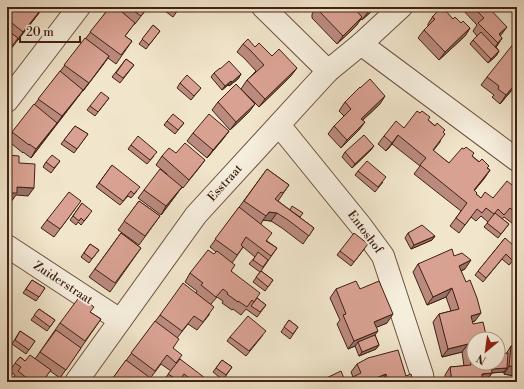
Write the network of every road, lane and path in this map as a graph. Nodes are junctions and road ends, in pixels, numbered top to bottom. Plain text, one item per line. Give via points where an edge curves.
1 (79, 7) edge
2 (263, 7) edge
3 (401, 7) edge
4 (361, 44) junction
5 (328, 71) junction
6 (7, 101) edge
7 (279, 124) junction
8 (517, 160) edge
9 (7, 246) edge
10 (120, 320) junction
11 (76, 382) edge
12 (423, 382) edge

1 - 6 street
2 - 5 street
3 - 4 street, Esstraat
4 - 5 street, Esstraat
4 - 8 street
5 - 7 street, Esstraat
7 - 10 street, Esstraat via 196,215
7 - 12 street, Entoshof via 383,256
9 - 10 street, Zuiderstraat
10 - 11 street, Esstraat

